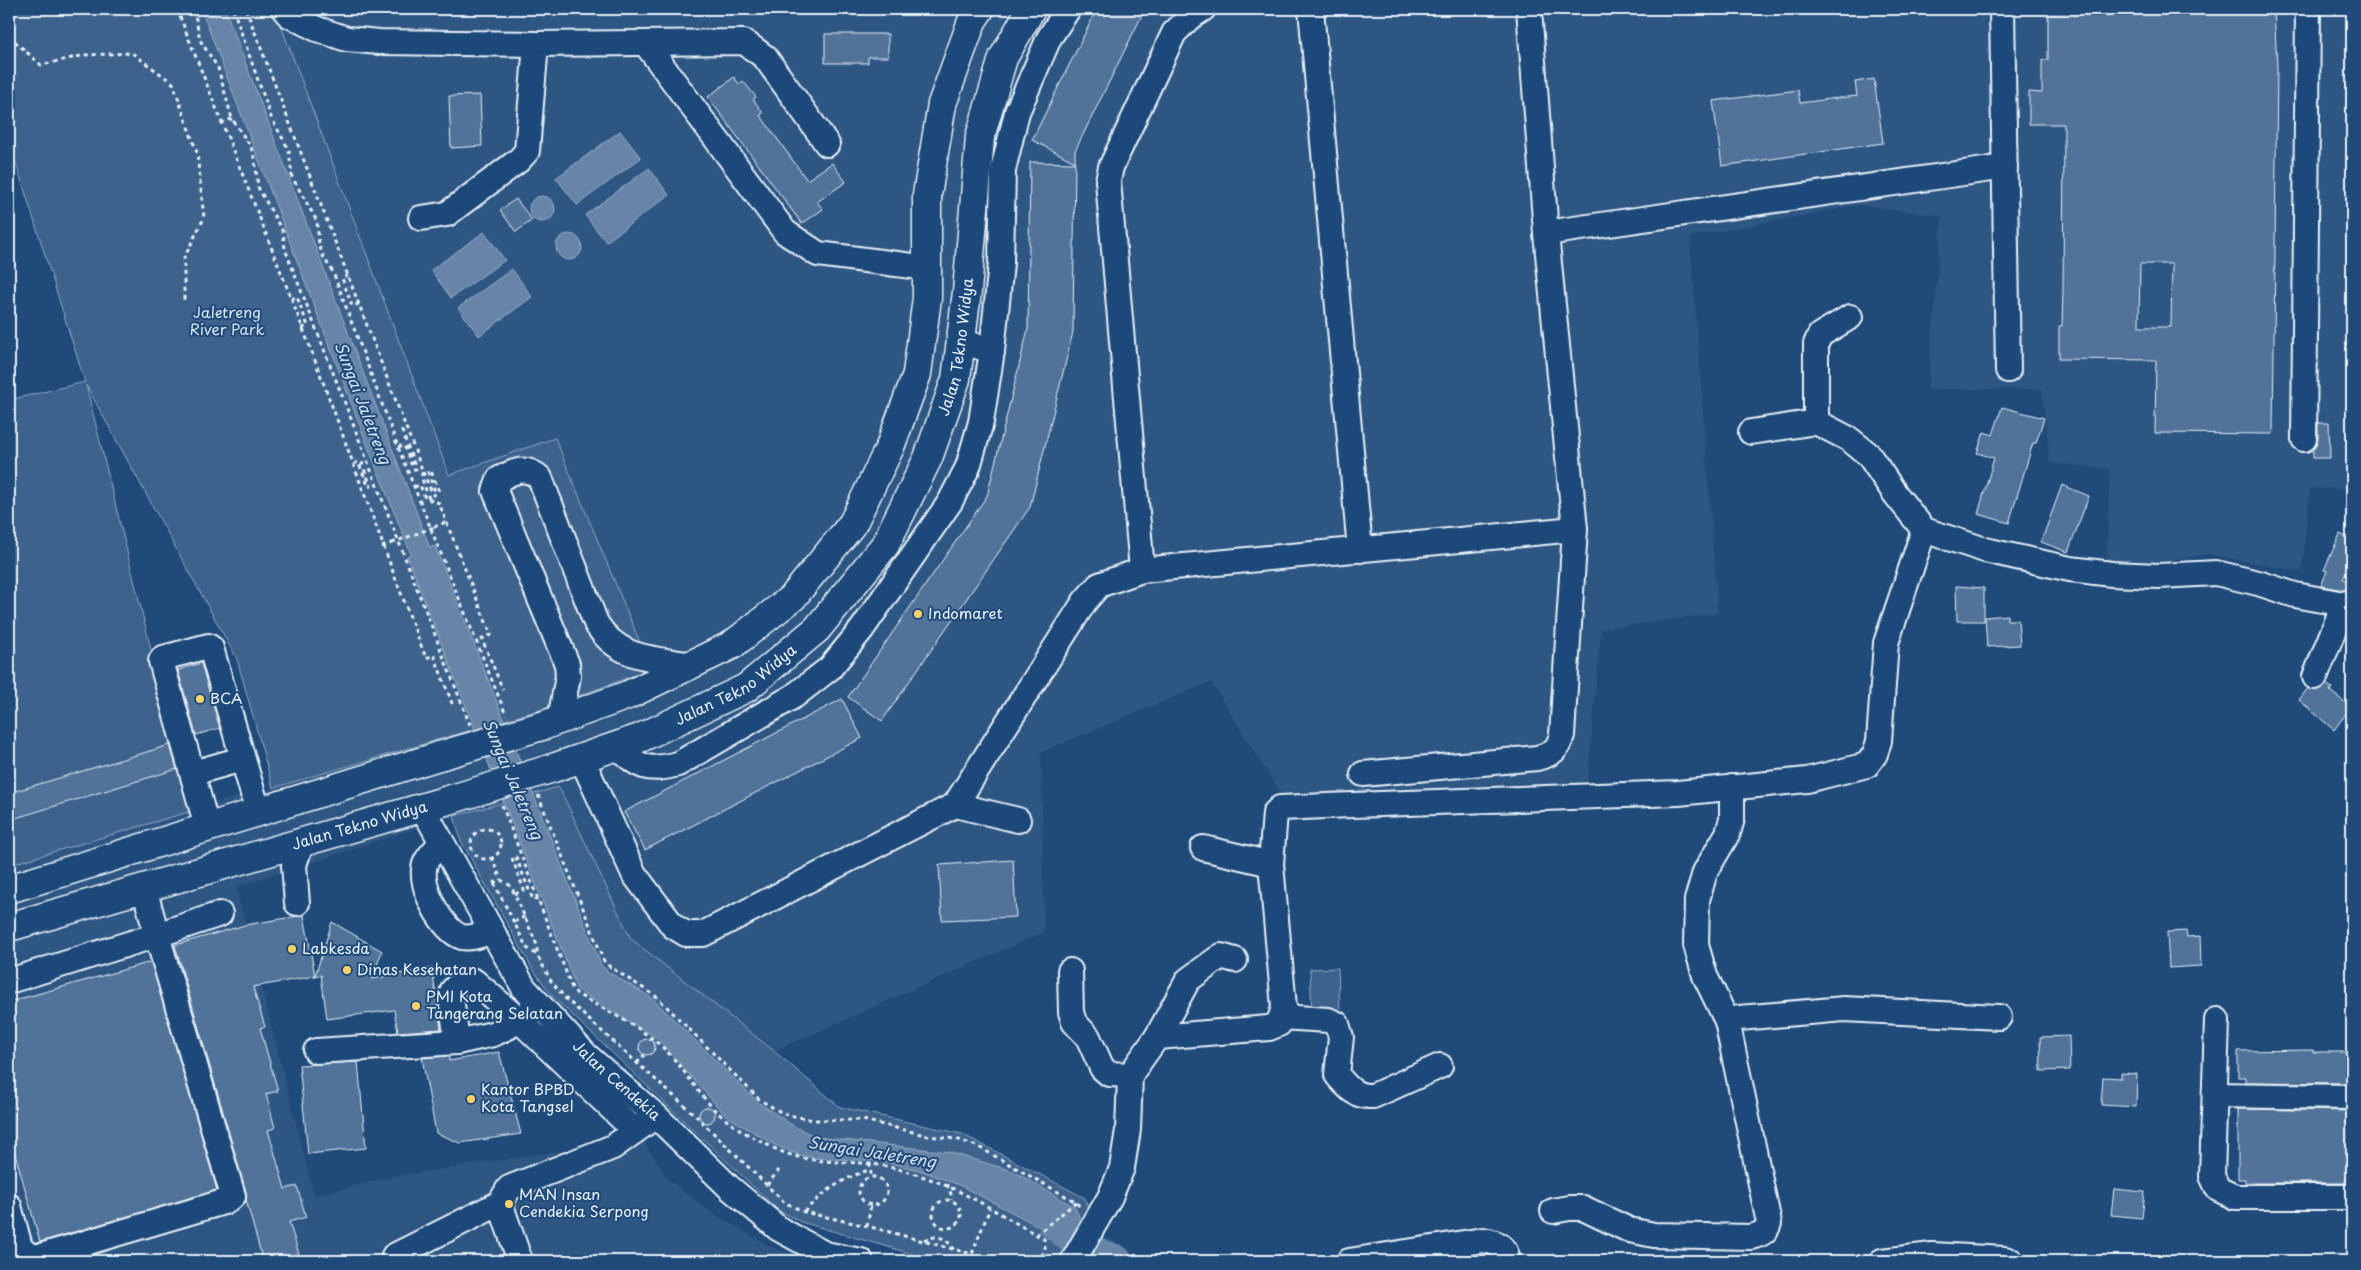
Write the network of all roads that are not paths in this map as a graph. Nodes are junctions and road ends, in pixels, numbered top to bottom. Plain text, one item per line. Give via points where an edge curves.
1 (284, 9) edge
2 (980, 9) edge
3 (1031, 9) edge
4 (1068, 9) edge
5 (1203, 9) edge
6 (1311, 9) edge
7 (1528, 9) edge
8 (2002, 9) edge
9 (2308, 9) edge
10 (536, 44) junction
11 (646, 44) junction
12 (827, 144) dead end
13 (2005, 167) junction
14 (421, 218) dead end
15 (1546, 233) junction
16 (928, 268) junction
17 (1850, 318) dead end
18 (961, 341) junction
19 (992, 351) junction
20 (2008, 370) dead end
21 (1816, 422) junction
22 (1751, 432) dead end
23 (2304, 439) dead end
24 (1575, 529) junction
25 (1924, 530) junction
26 (1360, 550) junction
27 (1142, 570) junction
28 (2348, 603) edge
29 (692, 665) junction
30 (2315, 677) dead end
31 (552, 722) junction
32 (617, 747) junction
33 (242, 759) junction
34 (582, 759) junction
35 (192, 773) junction
36 (1363, 774) dead end
37 (1732, 787) junction
38 (955, 805) junction
39 (422, 807) junction
40 (258, 811) junction
41 (1018, 820) dead end
42 (207, 827) junction
43 (441, 842) junction
44 (301, 844) junction
45 (1203, 848) dead end
46 (1271, 864) junction
47 (144, 888) junction
48 (9, 889) edge
49 (297, 903) dead end
50 (220, 914) dead end
51 (9, 928) edge
52 (492, 932) junction
53 (157, 935) junction
54 (1235, 960) dead end
55 (1070, 971) dead end
56 (9, 981) edge
57 (539, 1006) junction
58 (1281, 1017) junction
59 (1999, 1017) dead end
60 (518, 1020) junction
61 (2217, 1020) dead end
62 (1726, 1022) junction
63 (1157, 1037) junction
64 (457, 1042) junction
65 (316, 1051) dead end
66 (1440, 1066) dead end
67 (1130, 1075) junction
68 (2214, 1096) junction
69 (2352, 1097) edge
70 (656, 1116) junction
71 (635, 1131) junction
72 (2352, 1197) edge
73 (500, 1203) junction
74 (9, 1206) edge
75 (1553, 1211) dead end
76 (394, 1256) dead end
77 (824, 1257) edge
78 (1066, 1257) edge
79 (520, 1261) edge
80 (861, 1261) edge
81 (1349, 1261) edge
82 (1508, 1261) edge
83 (1882, 1261) edge
84 (2011, 1261) edge

1 - 10 street via 289,15 317,29 347,39
2 - 16 main road via 972,21 942,104 927,195
3 - 18 main road, Jalan Tekno Widya via 1003,58 980,137
4 - 19 street via 1049,38 1017,112 1003,170 1000,263
5 - 27 street via 1174,33 1111,167 1108,181
6 - 26 street
7 - 15 street
8 - 13 street
9 - 23 street
10 - 11 street
10 - 14 street via 527,151 520,160 447,214
11 - 12 street via 744,42 765,57
11 - 16 street via 785,232 818,254
13 - 15 street
13 - 20 street
15 - 24 street
16 - 29 main road via 917,374 890,447 853,523 793,597 732,645
17 - 21 street via 1825,331 1816,344
18 - 19 street
18 - 32 main road, Jalan Tekno Widya via 956,379 928,458 885,545 817,629 746,688
19 - 32 street via 981,422 968,467 950,502 862,629 830,668 794,696 678,764 645,768
21 - 22 street
21 - 25 street via 1868,454
24 - 26 street
24 - 36 street via 1562,735 1558,747 1551,754 1537,758
25 - 28 street via 1985,550 2070,569 2159,576 2216,573 2295,595
25 - 37 street via 1886,643 1879,741 1867,765 1807,780
26 - 27 street
27 - 38 street via 1099,585 1085,601
28 - 30 street
29 - 31 main road via 628,696
29 - 31 street via 632,654 604,637 540,478 524,469 514,471 499,479 495,491 567,664 568,676
31 - 40 main road, bridge
32 - 34 main road, Jalan Tekno Widya
33 - 35 street
33 - 35 street via 211,648 208,646 163,658 161,661
33 - 40 street
34 - 38 street via 634,874 672,926 686,934 703,934
34 - 39 main road, Jalan Tekno Widya, bridge
35 - 42 street
37 - 46 street via 1678,793 1280,808 1273,820
37 - 62 street via 1732,819 1728,833 1705,872 1697,900 1696,945 1705,976
38 - 41 street
39 - 43 street, Jalan Cendekia
39 - 44 main road, Jalan Tekno Widya
40 - 42 main road
42 - 48 main road
43 - 52 street, Jalan Cendekia
43 - 52 street via 425,864 424,882 428,899 452,931 461,937
44 - 47 main road, Jalan Tekno Widya
44 - 49 street via 294,874
45 - 46 street
46 - 58 street via 1284,1007
47 - 51 main road, Jalan Tekno Widya
47 - 53 street
50 - 53 street
52 - 57 street, Jalan Cendekia via 524,988
53 - 56 street
53 - 74 street via 233,1196 42,1256 29,1256 20,1247
54 - 63 street via 1221,956 1188,980
55 - 67 street via 1074,1022 1088,1037 1102,1068 1109,1074
57 - 60 street
57 - 70 street, Jalan Cendekia via 586,1055
58 - 63 street via 1279,1024 1269,1028
58 - 66 street via 1328,1020 1337,1024 1341,1037 1337,1075 1348,1089 1361,1097 1373,1096
59 - 62 street via 1844,1009 1739,1018
60 - 64 street via 493,1034
60 - 64 street via 474,981 462,981 451,997
60 - 71 street
61 - 68 street
62 - 75 street via 1769,1223 1767,1230 1751,1237 1654,1235 1629,1230 1583,1208
63 - 67 street
64 - 65 street
67 - 78 street via 1128,1130 1122,1168 1089,1234
68 - 69 street
68 - 72 street via 2212,1176 2224,1193 2235,1196
70 - 71 street
70 - 77 street, Jalan Cendekia via 730,1188 779,1229
71 - 73 street via 613,1147 509,1188
73 - 76 street
73 - 79 street
77 - 80 street, Jalan Cendekia
81 - 82 street via 1483,1240 1503,1246
83 - 84 street via 1932,1255 2005,1258

